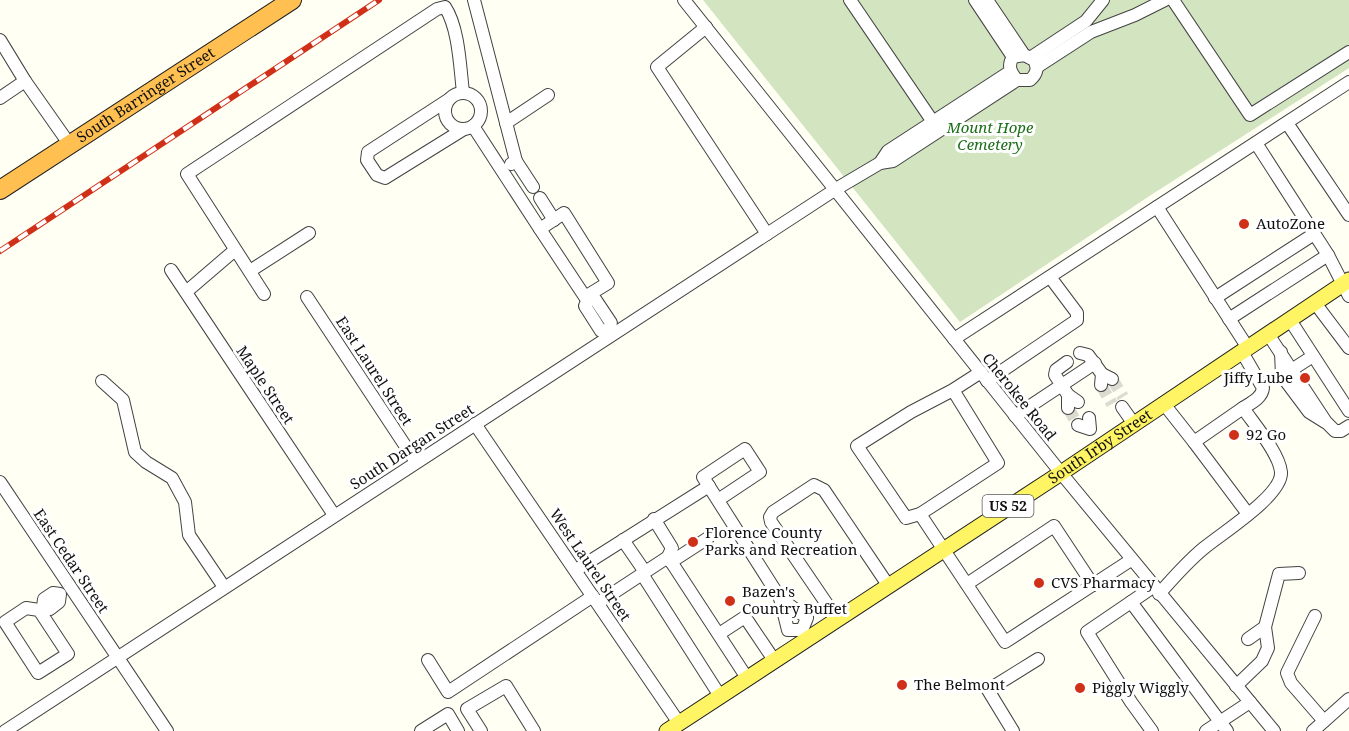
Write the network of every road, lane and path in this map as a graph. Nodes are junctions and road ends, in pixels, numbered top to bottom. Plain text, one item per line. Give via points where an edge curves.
1 (292, 0) edge
2 (474, 0) edge
3 (684, 0) edge
4 (850, 0) edge
5 (975, 0) edge
6 (987, 0) edge
7 (1103, 0) edge
8 (1164, 0) edge
9 (1173, 0) edge
10 (706, 27) junction
11 (0, 40) edge
12 (1349, 52) edge
13 (1026, 59) junction
14 (1014, 76) junction
15 (25, 81) junction
16 (1348, 85) edge
17 (463, 92) junction
18 (548, 95) dead end
19 (0, 98) edge
20 (448, 100) junction
21 (933, 122) junction
22 (506, 123) junction
23 (1287, 123) junction
24 (468, 128) junction
25 (1256, 143) junction
26 (70, 145) junction
27 (516, 161) junction
28 (879, 163) junction
29 (501, 171) junction
30 (533, 187) dead end
31 (836, 189) junction
32 (0, 190) edge
33 (540, 198) dead end
34 (1157, 207) junction
35 (1349, 215) edge
36 (554, 220) junction
37 (540, 229) junction
38 (309, 233) dead end
39 (767, 234) junction
40 (1314, 234) junction
41 (235, 249) junction
42 (1328, 255) junction
43 (171, 270) dead end
44 (250, 271) junction
45 (1050, 277) junction
46 (1347, 286) edge
47 (186, 292) junction
48 (264, 294) dead end
49 (306, 297) dead end
50 (1215, 297) junction
51 (586, 298) junction
52 (1315, 303) junction
53 (1229, 319) junction
54 (1290, 320) junction
55 (610, 333) junction
56 (1269, 334) junction
57 (954, 339) junction
58 (1349, 348) edge
59 (1245, 350) junction
60 (1281, 352) junction
61 (1080, 353) dead end
62 (1313, 356) junction
63 (1067, 362) dead end
64 (1095, 363) junction
65 (1293, 369) junction
66 (984, 376) junction
67 (1105, 379) tunnel mouth
68 (102, 381) dead end
69 (953, 390) junction
70 (1069, 398) junction
71 (1119, 403) tunnel mouth
72 (1164, 404) junction
73 (1244, 408) junction
74 (1349, 411) edge
75 (1016, 416) junction
76 (1326, 422) junction
77 (475, 424) junction
78 (1086, 424) tunnel mouth
79 (1134, 424) junction
80 (1349, 426) edge
81 (1194, 442) junction
82 (1102, 445) junction
83 (416, 462) junction
84 (1060, 473) junction
85 (0, 482) edge
86 (709, 486) junction
87 (4, 495) edge
88 (718, 500) junction
89 (920, 514) junction
90 (1248, 514) junction
91 (334, 515) junction
92 (654, 519) junction
93 (708, 538) dead end
94 (623, 540) junction
95 (944, 548) junction
96 (670, 559) junction
97 (1131, 560) junction
98 (576, 570) junction
99 (643, 573) junction
100 (1299, 573) dead end
101 (967, 584) junction
102 (888, 585) junction
103 (1093, 585) junction
104 (224, 587) junction
105 (1156, 590) junction
106 (65, 591) junction
107 (596, 600) junction
108 (1131, 602) junction
109 (41, 608) junction
110 (1315, 616) dead end
111 (837, 619) junction
112 (1265, 627) junction
113 (719, 634) junction
114 (805, 634) junction
115 (1248, 639) dead end
116 (117, 657) junction
117 (1038, 659) dead end
118 (428, 660) dead end
119 (774, 660) junction
120 (747, 678) junction
121 (1236, 686) junction
122 (720, 696) junction
123 (1349, 699) edge
124 (1250, 702) junction
125 (1324, 721) junction
126 (1224, 726) edge
127 (673, 727) edge
128 (5, 731) edge
129 (166, 731) edge
130 (421, 731) edge
131 (458, 731) edge
132 (481, 731) edge
133 (534, 731) edge
134 (1013, 731) edge
135 (1152, 731) edge
136 (1206, 731) edge
137 (1274, 731) edge
138 (1313, 731) edge

1 - 26 highway, South Barringer Street
2 - 22 street
3 - 10 street, Cherokee Road
4 - 21 street
5 - 13 street
6 - 13 street
7 - 13 street via 1086,21
8 - 13 street
9 - 12 street via 1250,115
10 - 31 street, Cherokee Road
10 - 39 street via 657,67
11 - 15 street
13 - 14 street via 1010,66
13 - 14 street via 1036,74 1029,80
14 - 21 street
14 - 28 street via 893,160
15 - 19 street
15 - 26 street
16 - 23 street
17 - 20 street
17 - 24 street via 474,96 481,106 480,118
17 - 41 street via 450,15 445,8 437,9 188,174
18 - 22 street
20 - 24 street via 445,111 449,122 458,128
20 - 24 street via 368,152 367,160 377,175 385,178
21 - 28 street via 888,152
22 - 27 street
23 - 25 street
23 - 35 street
24 - 29 street
25 - 34 street
25 - 40 street
26 - 32 highway, South Barringer Street
27 - 29 street
27 - 30 street
28 - 31 street, South Dargan Street
29 - 37 street
31 - 39 street, South Dargan Street
31 - 57 street, Cherokee Road
33 - 36 street
34 - 45 street
34 - 50 street
36 - 37 street
36 - 51 street via 564,213 608,283
37 - 51 street
38 - 44 street
39 - 55 street, South Dargan Street
40 - 42 street
40 - 50 street
41 - 44 street
41 - 47 street
42 - 46 street
42 - 53 street
43 - 47 street, Maple Street
44 - 48 street
45 - 57 street
45 - 66 street via 1077,313 1077,320
46 - 52 main road, South Irby Street / US 52
47 - 91 street, Maple Street
49 - 83 street, East Laurel Street
50 - 53 street
51 - 55 street via 595,299 611,323
52 - 54 main road, South Irby Street / US 52
52 - 58 street
53 - 59 street
54 - 56 main road, South Irby Street / US 52
54 - 62 street
55 - 77 street, South Dargan Street
56 - 59 main road, South Irby Street / US 52
56 - 60 street
57 - 66 street, Cherokee Road
59 - 72 main road, South Irby Street / US 52
59 - 73 street via 1263,388 1259,397
60 - 65 street
60 - 76 street via 1282,376 1309,412
61 - 64 street
62 - 65 street
62 - 74 street
63 - 70 street via 1055,375
64 - 67 street
64 - 70 street
65 - 76 street
66 - 69 street
66 - 75 street, Cherokee Road
68 - 104 street via 123,400 135,452 172,478 185,502 189,535
69 - 89 street via 998,462
69 - 89 street via 857,446 906,518
70 - 75 street
71 - 79 street
72 - 79 main road, South Irby Street / US 52
72 - 81 street
73 - 81 street
73 - 90 street via 1279,461 1281,474 1278,486
75 - 84 street, Cherokee Road
76 - 80 street via 1335,431
77 - 83 street, South Dargan Street
77 - 98 street, West Laurel Street
78 - 82 street
79 - 82 main road, South Irby Street / US 52
81 - 90 street
82 - 84 main road, South Irby Street / US 52
83 - 91 street, South Dargan Street
84 - 95 main road, South Irby Street / US 52
84 - 97 street, Cherokee Road
85 - 87 street, East Cedar Street
86 - 88 street
86 - 88 street via 703,477 745,449 760,472
86 - 92 street
87 - 106 street, East Cedar Street
88 - 114 street via 780,598 807,618
89 - 95 street
90 - 105 street
91 - 104 street, South Dargan Street
92 - 94 street
92 - 96 street via 672,548
93 - 96 street
94 - 98 street
94 - 99 street
95 - 101 street
95 - 102 main road, South Irby Street / US 52
96 - 99 street
96 - 113 street
97 - 103 street
97 - 105 street, Cherokee Road
98 - 107 street, West Laurel Street
99 - 107 street
99 - 122 street
100 - 112 street via 1279,574
101 - 103 street via 1005,642
101 - 103 street via 1054,526
102 - 111 main road, South Irby Street / US 52
102 - 111 street via 820,487 814,485 772,512 771,522
104 - 116 street, South Dargan Street
105 - 108 street
105 - 121 street, Cherokee Road
106 - 109 street via 51,609
106 - 116 street, East Cedar Street
107 - 118 street via 448,692
107 - 127 street, West Laurel Street
108 - 126 street
108 - 135 street via 1087,632
109 - 109 street via 26,608 5,622 38,673 68,654
110 - 125 street via 1287,674
111 - 114 main road, South Irby Street / US 52
112 - 115 street
112 - 121 street via 1268,648 1262,661
113 - 119 street via 745,617
113 - 120 street
114 - 119 main road, South Irby Street / US 52
116 - 128 street, South Dargan Street
116 - 129 street, East Cedar Street
117 - 134 street via 988,690
119 - 120 main road, South Irby Street / US 52
120 - 122 main road, South Irby Street / US 52
121 - 124 street, Cherokee Road
122 - 127 main road, South Irby Street / US 52
123 - 125 street
124 - 126 street
124 - 137 street, Cherokee Road
125 - 138 street
126 - 136 street
130 - 131 street via 448,714
132 - 133 street via 467,709 506,686

